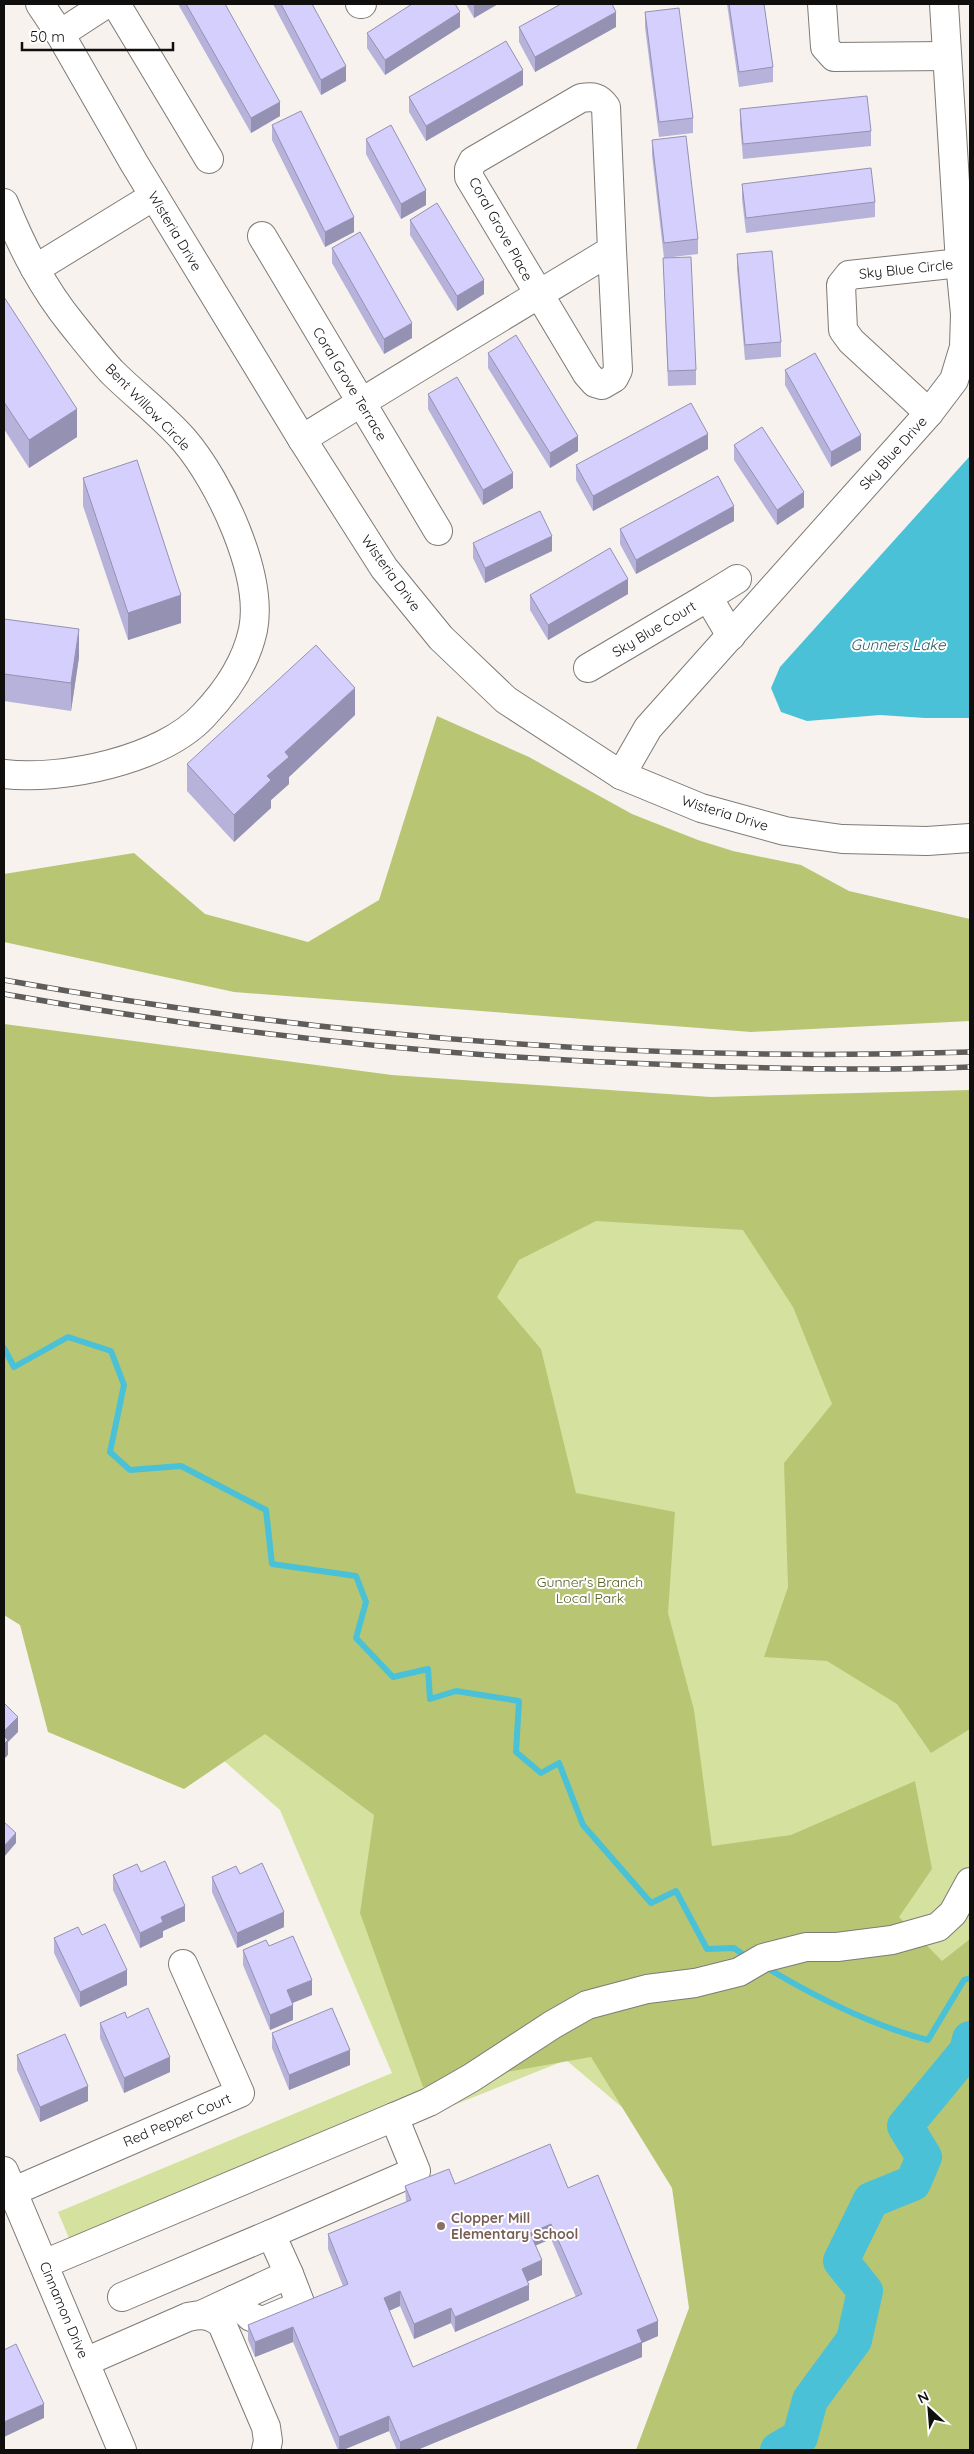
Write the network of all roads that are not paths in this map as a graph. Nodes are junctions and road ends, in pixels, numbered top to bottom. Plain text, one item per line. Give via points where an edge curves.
1 (40, 4) edge
2 (106, 4) edge
3 (116, 4) edge
4 (822, 4) edge
5 (944, 4) edge
6 (60, 34) junction
7 (947, 56) junction
8 (209, 159) dead end
9 (154, 196) junction
10 (4, 203) edge
11 (262, 236) dead end
12 (612, 250) junction
13 (960, 263) junction
14 (35, 269) junction
15 (538, 295) junction
16 (361, 402) junction
17 (928, 413) junction
18 (302, 439) junction
19 (438, 531) dead end
20 (737, 578) dead end
21 (708, 597) junction
22 (730, 636) junction
23 (588, 668) dead end
24 (4, 774) edge
25 (622, 775) junction
26 (970, 838) edge
27 (970, 1882) edge
28 (183, 1964) dead end
29 (394, 2117) junction
30 (9, 2181) edge
31 (271, 2234) junction
32 (44, 2264) junction
33 (122, 2296) dead end
34 (203, 2314) junction
35 (85, 2362) junction
36 (122, 2450) edge
37 (266, 2450) edge

1 - 6 street, Wisteria Drive
2 - 6 street
3 - 8 street
4 - 7 street via 825,47 834,57
5 - 7 street, Sky Blue Drive
6 - 9 street, Wisteria Drive
7 - 13 street, Sky Blue Drive
9 - 14 street
9 - 18 street, Wisteria Drive
10 - 14 street, Bent Willow Circle
11 - 16 street, Coral Grove Terrace
12 - 15 street, Coral Grove Place
12 - 15 street, Coral Grove Place via 618,370 614,378 602,385 595,383
12 - 15 street, Coral Grove Place via 606,107 600,99 591,96 581,98 473,161 469,169 470,178
13 - 17 street, Sky Blue Drive via 965,314 964,346 954,380
13 - 17 street, Sky Blue Circle via 849,275 841,285 843,330
14 - 24 street, Bent Willow Circle via 44,287 78,331 113,372 184,441 208,474 234,523 255,608 252,630 234,676 199,721 173,740 122,762 43,775
15 - 16 street, Coral Grove Place
16 - 18 street, Coral Grove Place
16 - 19 street, Coral Grove Terrace
17 - 22 street, Sky Blue Drive
18 - 25 street, Wisteria Drive via 384,568 441,638 506,700
20 - 21 street
21 - 22 street, Sky Blue Court
21 - 23 street, Sky Blue Court
22 - 25 street, Sky Blue Drive via 648,728
25 - 26 street, Wisteria Drive via 701,808 785,831 842,839 927,841
27 - 29 street via 953,1913 938,1927 892,1940 837,1948 806,1947 763,1958 739,1972 695,1983 647,1989 587,2005 454,2088
28 - 30 street, Red Pepper Court via 240,2093
29 - 31 street via 416,2171
29 - 32 street
30 - 32 street, Cinnamon Drive
31 - 33 street
31 - 34 street via 302,2305 263,2321 257,2320 233,2300
32 - 35 street, Cinnamon Drive
34 - 35 street via 188,2317
34 - 37 street via 222,2324 266,2427
35 - 36 street, Cinnamon Drive

